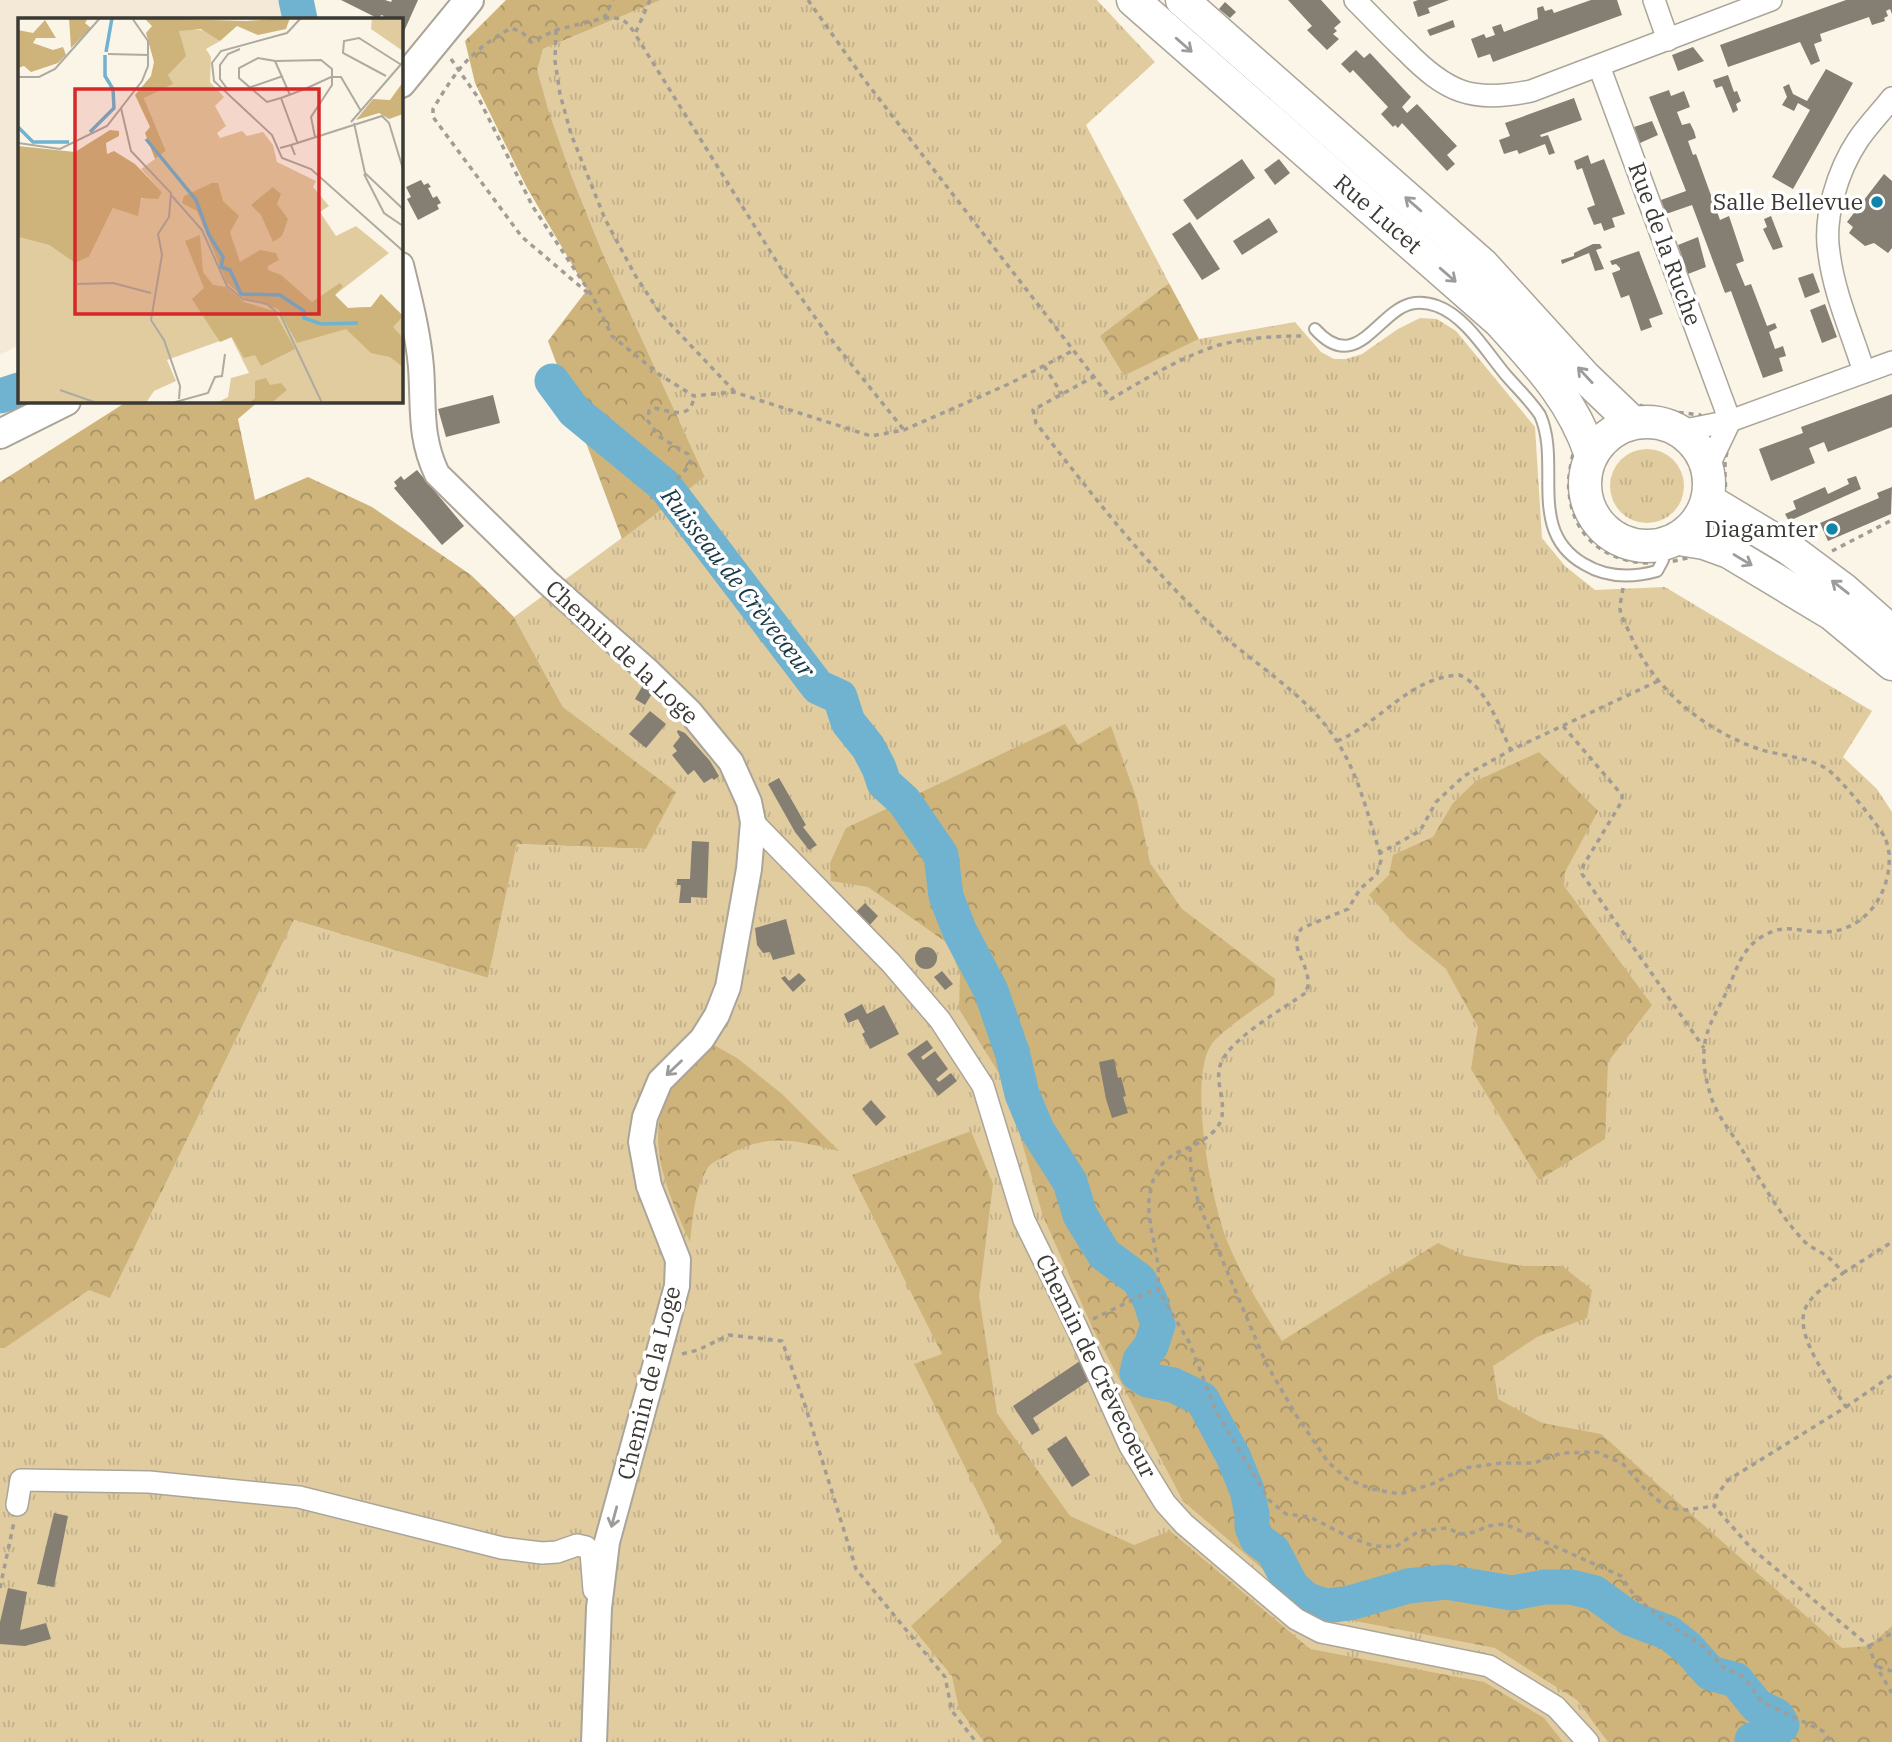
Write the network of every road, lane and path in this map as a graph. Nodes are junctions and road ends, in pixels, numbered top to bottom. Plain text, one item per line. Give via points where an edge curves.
1 (469, 0) edge
2 (614, 0) edge
3 (650, 0) edge
4 (808, 0) edge
5 (1133, 0) edge
6 (1182, 0) edge
7 (1355, 0) edge
8 (1654, 0) edge
9 (1771, 0) edge
10 (604, 18) junction
11 (556, 30) junction
12 (635, 34) junction
13 (1668, 40) junction
14 (1599, 66) junction
15 (458, 68) junction
16 (402, 82) edge
17 (1892, 98) edge
18 (402, 269) edge
19 (593, 297) junction
20 (1315, 329) dead end
21 (1325, 338) junction
22 (1074, 350) junction
23 (1892, 362) edge
24 (1044, 366) junction
25 (1864, 372) junction
26 (1095, 376) junction
27 (734, 392) junction
28 (1062, 394) junction
29 (694, 396) junction
30 (64, 402) edge
31 (1626, 416) junction
32 (1730, 421) junction
33 (1692, 429) junction
34 (904, 430) junction
35 (0, 434) edge
36 (1588, 445) junction
37 (1714, 455) junction
38 (677, 479) dead end
39 (1715, 504) junction
40 (1892, 520) edge
41 (1677, 548) junction
42 (1811, 565) junction
43 (1624, 576) junction
44 (1892, 632) edge
45 (1892, 664) edge
46 (1658, 681) junction
47 (1563, 726) junction
48 (1337, 741) junction
49 (1511, 750) junction
50 (753, 822) junction
51 (1380, 852) junction
52 (1704, 1048) junction
53 (1190, 1147) junction
54 (1892, 1242) edge
55 (1843, 1273) junction
56 (1157, 1289) junction
57 (1076, 1326) junction
58 (657, 1360) junction
59 (1892, 1375) edge
60 (1846, 1407) junction
61 (17, 1505) joint
62 (1714, 1506) junction
63 (0, 1588) edge
64 (599, 1608) junction
65 (1892, 1633) edge
66 (1869, 1646) junction
67 (1876, 1666) junction
68 (1892, 1671) edge
69 (1892, 1693) edge
70 (594, 1742) edge
71 (976, 1742) edge
72 (1588, 1742) edge
73 (1831, 1742) edge

1 - 16 main road
2 - 10 path
3 - 12 path
4 - 22 path
5 -> 36 main road, Rue Lucet via 1499,321 1567,403
31 -> 6 main road, Rue Lucet via 1483,265
7 - 14 street via 1429,75 1469,94 1520,93
8 - 13 street
9 - 13 street
10 - 11 path
10 - 12 path via 628,21
11 - 15 path via 531,42 523,32 511,28
11 - 27 path via 559,94 605,219 660,313
12 - 34 path via 785,275
13 - 14 street
14 - 32 street, Rue de la Ruche
15 - 19 path via 533,207
15 - 19 path via 433,109 433,117 522,237
17 - 25 street via 1857,141 1840,176 1830,215 1828,252
18 - 50 street, Chemin de la Loge via 421,365 427,454 437,474 690,712 731,762 750,802
19 - 29 path via 612,336
20 - 21 lane
21 - 26 path via 1282,336 1219,345 1111,399
21 - 43 lane via 1340,345 1352,344 1410,304 1436,306 1450,313 1540,415 1549,443 1548,508 1562,546 1591,569
22 - 24 path
22 - 26 path
23 - 25 street
24 - 28 path
24 - 34 path
25 - 32 street
26 - 28 path
27 - 29 path
27 - 34 path via 872,436
28 - 48 path via 1033,410 1036,423 1096,500 1161,576 1211,626 1301,700
29 - 38 path via 688,411 649,411 648,421 660,437 688,454 691,464
30 - 35 main road
31 - 33 main road
31 - 33 path via 1630,402 1700,415
31 - 36 path
31 - 36 main road via 1609,435
32 - 33 street
32 - 37 street
33 - 37 path
33 - 37 main road via 1697,447
36 - 41 main road via 1585,495 1604,530 1621,542 1641,547
36 - 41 path via 1575,442 1569,476 1576,523 1600,548 1633,563
37 - 39 main road via 1710,484
37 - 39 path via 1728,449 1725,498
39 - 41 path
39 - 41 main road
39 - 42 main road
40 - 42 path
41 - 41 path via 1698,554
41 - 43 lane via 1657,571
41 -> 45 main road via 1729,552 1814,602
44 -> 42 main road
43 - 46 path via 1620,611 1638,652
46 - 47 path
46 - 52 path via 1716,730 1760,750 1828,769 1876,824 1890,856 1885,892 1866,918 1825,932 1781,928 1748,946 1712,1020
47 - 49 path
47 - 52 path via 1622,795 1582,874
48 - 49 path via 1353,735 1399,698 1459,675 1484,697
48 - 51 path via 1352,768
49 - 51 path via 1464,776 1437,802 1420,831
50 - 57 street, Chemin de Crèvecoeur via 891,963 940,1020 983,1086 1024,1220
50 -> 58 street, Chemin de la Loge via 730,974 717,1015 702,1039 660,1081 645,1117 642,1142 649,1186 678,1260 677,1286
51 - 53 path via 1377,874 1360,889 1348,909 1297,934 1295,944 1309,981 1307,992 1231,1045 1220,1064 1223,1111 1216,1129
52 - 55 path via 1713,1104 1787,1221 1805,1243
53 - 56 path via 1168,1156 1151,1186 1147,1212 1160,1276
53 - 62 path via 1199,1205 1266,1363 1328,1462 1347,1479 1400,1494 1465,1468 1597,1452 1623,1464 1667,1508
54 - 55 path
55 - 60 path via 1804,1310 1804,1326 1807,1342
56 - 57 path
56 - 73 path via 1189,1342 1216,1411 1269,1500 1286,1514 1310,1517 1373,1546 1395,1547 1419,1531 1447,1528 1461,1534 1505,1524 1621,1577 1636,1598 1703,1646 1723,1667 1744,1677 1762,1702 1823,1731
57 - 72 street, Chemin de Crèvecoeur via 1130,1446 1165,1503 1296,1619 1321,1632 1489,1666 1556,1707
58 -> 64 street, Chemin de la Loge via 607,1542
58 - 71 path via 698,1350 729,1335 782,1341 856,1569 945,1677 952,1710
59 - 60 path
60 - 62 path via 1728,1480
61 - 63 path
61 - 64 street via 21,1480 149,1482 299,1497 502,1548 542,1553 577,1545 592,1552
62 - 66 path via 1751,1548
64 - 70 street, Chemin de la Loge
65 - 66 path
66 - 67 path
67 - 68 path
67 - 69 path

